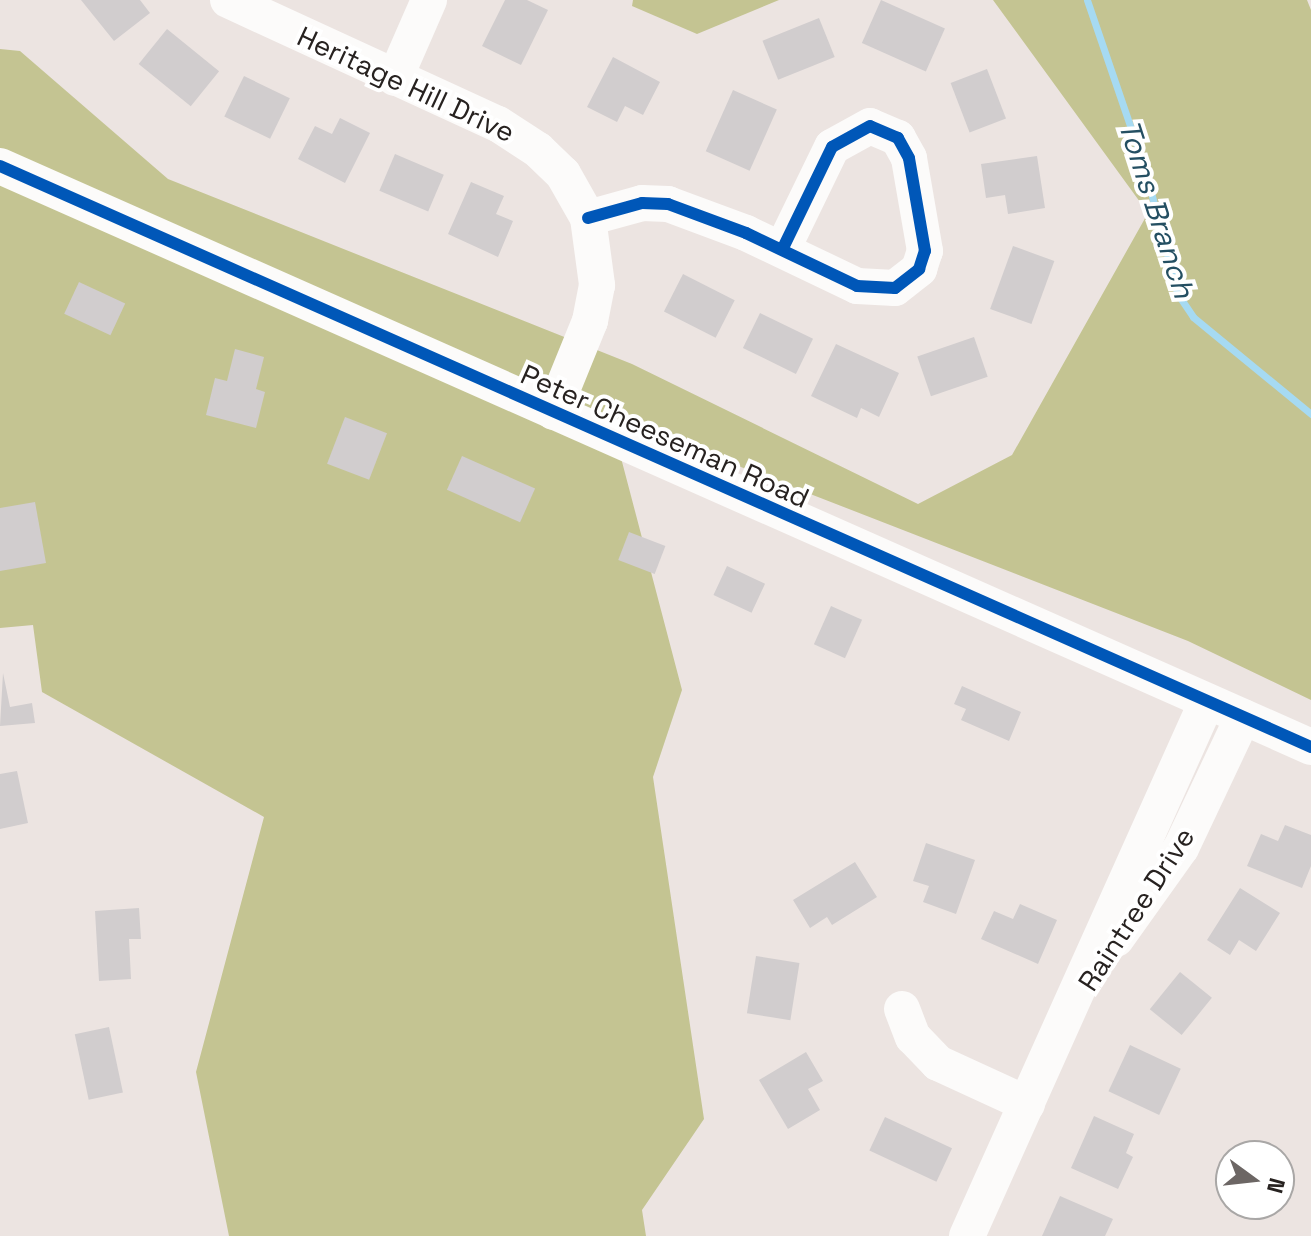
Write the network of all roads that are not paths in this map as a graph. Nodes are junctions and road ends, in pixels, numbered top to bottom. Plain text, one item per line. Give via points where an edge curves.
1 (228, 0) edge
2 (429, 0) edge
3 (395, 78) junction
4 (0, 166) edge
5 (588, 218) junction
6 (782, 250) junction
7 (553, 412) junction
8 (1207, 701) junction
9 (1243, 717) junction
10 (1311, 747) edge
11 (902, 1009) dead end
12 (1067, 1014) junction
13 (1027, 1104) junction
14 (967, 1236) edge

1 - 3 street, Heritage Hill Drive
2 - 3 street
3 - 5 street, Heritage Hill Drive via 525,140 563,174
4 - 7 street, Peter Cheeseman Road
5 - 6 street via 625,206 668,204
5 - 7 street, Heritage Hill Drive via 596,253 594,302
6 - 6 street via 857,286 883,290 906,283 919,269 925,251 909,158 898,138 870,126 832,147
7 - 8 street, Peter Cheeseman Road
8 - 9 street, Peter Cheeseman Road
8 - 12 street, Raintree Drive
9 - 10 street, Peter Cheeseman Road
9 - 12 street, Raintree Drive via 1181,848
11 - 13 street via 913,1037 938,1063
12 - 13 street, Raintree Drive
13 - 14 street, Raintree Drive

